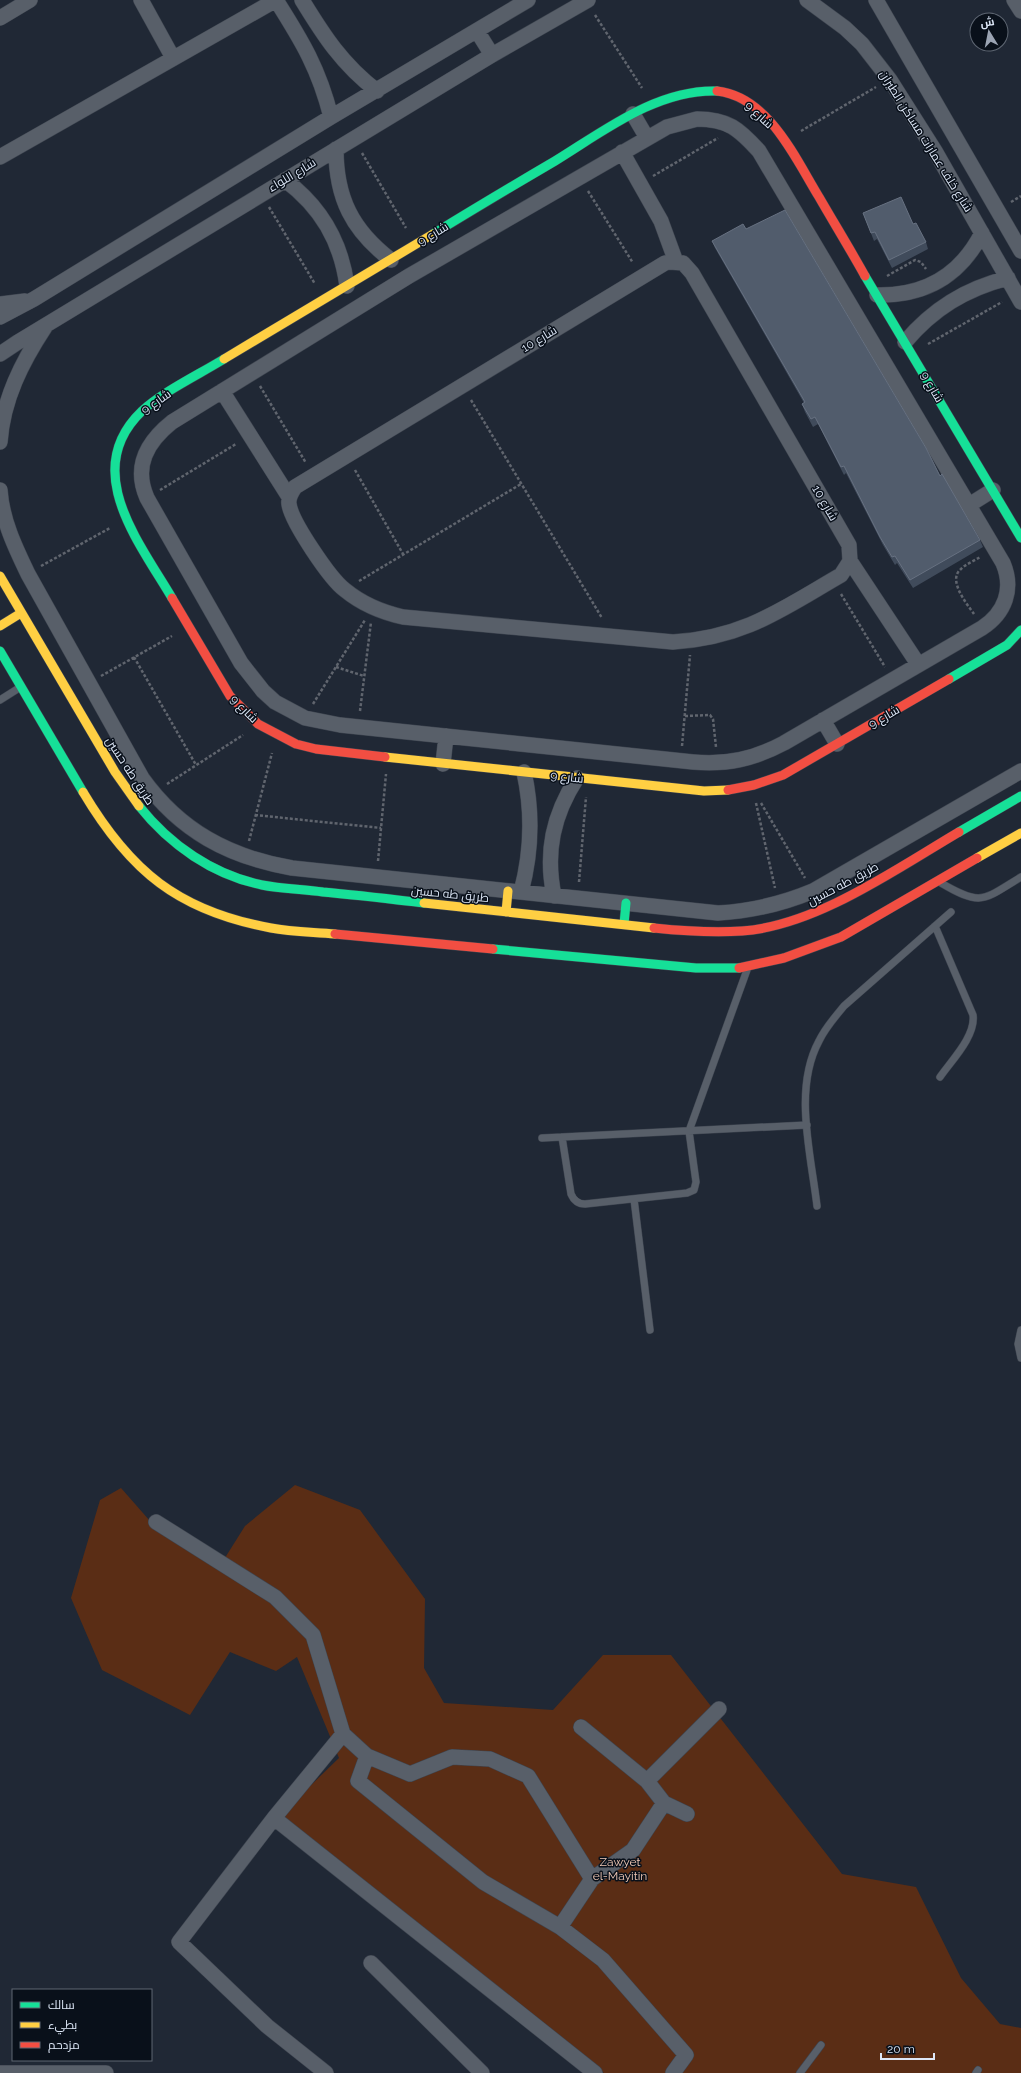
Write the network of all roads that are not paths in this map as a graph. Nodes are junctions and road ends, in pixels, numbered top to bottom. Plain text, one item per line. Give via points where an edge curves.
1 (30, 0) edge
2 (140, 0) edge
3 (276, 0) edge
4 (302, 0) edge
5 (528, 0) edge
6 (587, 0) edge
7 (807, 0) edge
8 (876, 0) edge
9 (1014, 0) edge
10 (1021, 11) edge
11 (0, 18) edge
12 (477, 31) junction
13 (492, 55) junction
14 (173, 58) junction
15 (377, 91) junction
16 (633, 114) junction
17 (331, 117) junction
18 (647, 138) junction
19 (336, 149) junction
20 (622, 152) junction
21 (0, 157) edge
22 (285, 180) junction
23 (982, 233) junction
24 (1021, 252) edge
25 (391, 260) junction
26 (676, 262) junction
27 (1008, 278) junction
28 (347, 286) junction
29 (874, 290) junction
30 (1019, 298) edge
31 (34, 299) junction
32 (0, 304) edge
33 (0, 318) edge
34 (48, 324) junction
35 (908, 348) junction
36 (0, 354) edge
37 (222, 391) junction
38 (0, 442) edge
39 (0, 490) edge
40 (993, 490) junction
41 (289, 497) junction
42 (969, 504) junction
43 (1021, 538) edge
44 (850, 561) junction
45 (0, 576) edge
46 (21, 613) junction
47 (0, 626) edge
48 (1021, 630) edge
49 (0, 651) edge
50 (918, 664) junction
51 (21, 687) junction
52 (0, 700) edge
53 (823, 720) junction
54 (446, 736) junction
55 (837, 744) junction
56 (443, 764) junction
57 (1021, 771) edge
58 (524, 772) junction
59 (582, 778) junction
60 (1021, 796) edge
61 (1021, 833) edge
62 (1021, 877) edge
63 (938, 881) junction
64 (515, 892) junction
65 (554, 896) junction
66 (626, 903) junction
67 (506, 912) junction
68 (951, 912) dead end
69 (624, 924) junction
70 (935, 926) junction
71 (748, 967) junction
72 (940, 1078) dead end
73 (807, 1125) junction
74 (689, 1131) junction
75 (562, 1137) junction
76 (542, 1138) dead end
77 (634, 1199) junction
78 (817, 1206) dead end
79 (650, 1330) dead end
80 (1021, 1330) edge
81 (1021, 1358) edge
82 (156, 1522) dead end
83 (719, 1709) dead end
84 (580, 1727) dead end
85 (343, 1734) junction
86 (367, 1756) junction
87 (647, 1781) junction
88 (664, 1803) junction
89 (687, 1814) dead end
90 (274, 1818) junction
91 (592, 1879) junction
92 (560, 1927) junction
93 (370, 1963) dead end
94 (820, 2045) dead end
95 (0, 2073) edge
96 (106, 2073) edge
97 (326, 2073) edge
98 (482, 2073) edge
99 (595, 2073) edge
100 (672, 2073) edge
101 (800, 2073) edge

1 - 11 street
2 - 14 street
3 - 14 street
3 - 17 street via 311,57
4 - 15 street via 338,55 349,68
5 - 12 street
6 - 13 street, شارع اللواء
7 - 23 street, شارع خلف عمارات مساكن الطيران via 862,44 890,80
8 - 24 street, شارع خلف عمارات مساكن الطيران
9 - 10 street
12 - 13 street
12 - 15 street
13 - 19 street, شارع اللواء
14 - 21 street
15 - 17 street
16 - 18 street
16 - 25 main road, شارع 9
16 - 29 main road, شارع 9 via 675,95 694,91 734,95 752,105 768,119 784,140
17 - 31 street
18 - 20 street, شارع 9
18 - 42 street, شارع 9 via 667,127 697,119 710,119 725,122 736,128 759,151
19 - 22 street, شارع اللواء
19 - 25 street via 338,181 348,212 366,238
20 - 26 street via 661,221
20 - 37 street, شارع 9 via 409,276
22 - 28 street via 309,200 328,226 341,255
22 - 34 street, شارع اللواء
23 - 27 street, شارع خلف عمارات مساكن الطيران
23 - 29 street via 968,257 934,284 907,294
25 - 28 main road, شارع 9
26 - 41 street, شارع 10 via 665,263 294,487
26 - 44 street, شارع 10 via 688,267 696,279 849,545
27 - 30 street, شارع خلف عمارات مساكن الطيران
27 - 35 street via 970,290 952,300 935,312
28 - 56 main road, شارع 9 via 158,399 137,415 122,437 114,463 115,489 126,519 230,696 258,724 296,744 316,750
29 - 35 main road, شارع 9
31 - 32 street
31 - 33 street
34 - 36 street, شارع اللواء
34 - 38 street via 26,356 11,391
35 - 40 main road, شارع 9
37 - 41 street
37 - 54 street, شارع 9 via 172,422 152,441 142,466 143,484 147,498 241,663 275,702 305,718 357,727
39 - 64 street via 1,504 12,541 28,574 142,778 179,820 213,842 245,856 292,868
40 - 42 street
40 - 43 main road, شارع 9
41 - 44 street via 292,513 321,564 344,590 372,608 402,617 656,641 691,641 712,638 752,625 841,575
42 - 50 street, شارع 9 via 1006,571 1007,596 996,618
44 - 50 street
45 - 46 main road, طريق طه حسين
46 - 47 main road
46 - 67 main road, طريق طه حسين via 128,794 154,826 186,852 222,872 262,885
48 - 55 main road, شارع 9 via 1007,645 996,652
49 - 51 main road
50 - 53 street, شارع 9
51 - 52 lane
51 - 71 main road via 94,811 115,841 146,872 169,890 201,908 236,921 272,928 696,968
53 - 54 street, شارع 9 via 758,756 718,764
53 - 55 street
54 - 56 street
55 - 59 main road, شارع 9 via 783,775 752,787 726,791
56 - 58 main road, شارع 9
57 - 66 street via 813,891 779,904 741,912 718,913
58 - 59 main road, شارع 9
58 - 64 street via 528,792 530,852
59 - 65 street via 565,798 554,825 550,861
60 - 69 main road, طريق طه حسين via 835,904 800,919 762,928 724,932 686,931
61 - 63 main road
62 - 63 lane via 980,898 964,896
63 - 71 main road via 841,937 798,954
64 - 65 street
64 - 67 main road
65 - 66 street
66 - 69 main road
67 - 69 main road, طريق طه حسين
68 - 70 lane
70 - 72 lane via 974,1021 972,1032
70 - 73 lane via 844,1006 830,1022 818,1041 810,1061 806,1082
71 - 74 lane
73 - 74 lane
73 - 78 lane
74 - 75 lane
74 - 77 lane via 696,1182 694,1190
75 - 76 lane
75 - 77 lane via 575,1201 586,1204
77 - 79 lane
80 - 81 lane via 1018,1344
82 - 85 street via 275,1597 313,1635
83 - 87 street
84 - 87 street
85 - 86 street
85 - 90 street
86 - 91 street via 410,1774 452,1758 490,1759 528,1776
86 - 92 street via 358,1780 483,1882
87 - 88 street
88 - 89 street
88 - 91 street via 633,1850
90 - 97 street via 179,1942 268,2026
90 - 99 street
91 - 92 street
92 - 100 street via 603,1960 686,2055
93 - 98 street
94 - 101 lane
95 - 96 street

